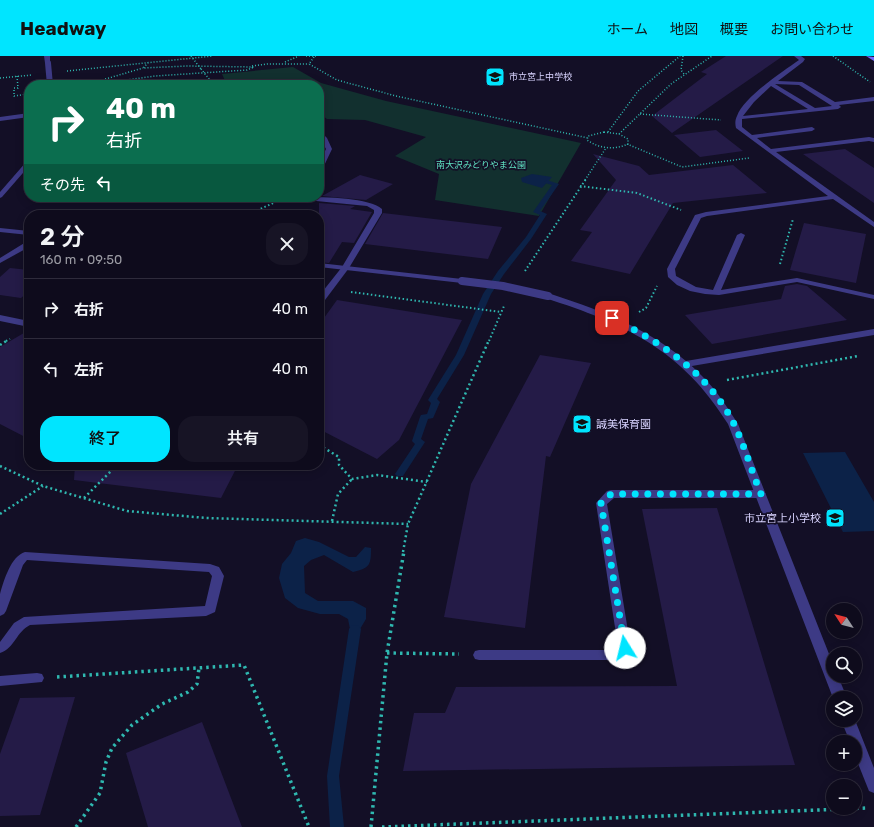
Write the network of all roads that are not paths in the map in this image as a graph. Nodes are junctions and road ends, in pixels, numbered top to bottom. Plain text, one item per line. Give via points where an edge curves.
1 (47, 56) edge
2 (797, 56) edge
3 (869, 56) edge
4 (874, 59) edge
5 (50, 80) edge
6 (773, 82) junction
7 (874, 99) edge
8 (835, 104) junction
9 (814, 110) junction
10 (24, 116) edge
11 (739, 118) junction
12 (0, 119) edge
13 (812, 129) dead end
14 (751, 137) junction
15 (324, 140) edge
16 (874, 140) edge
17 (770, 151) junction
18 (324, 160) edge
19 (24, 168) edge
20 (0, 196) edge
21 (834, 197) junction
22 (324, 200) edge
23 (874, 225) edge
24 (0, 230) edge
25 (24, 232) edge
26 (741, 235) dead end
27 (24, 247) edge
28 (0, 261) edge
29 (324, 266) edge
30 (345, 268) junction
31 (716, 292) junction
32 (324, 296) edge
33 (874, 297) edge
34 (0, 318) edge
35 (24, 323) edge
36 (874, 332) edge
37 (686, 364) junction
38 (761, 494) junction
39 (0, 611) edge
40 (0, 648) edge
41 (479, 655) road end
42 (37, 678) road end
43 (0, 681) edge
44 (837, 691) edge
45 (851, 727) edge
46 (874, 786) edge

1 - 5 street, bridge
2 - 6 street via 802,59 801,61
3 - 4 main road
6 - 8 street via 800,83
6 - 9 street
6 - 11 street via 742,111
7 - 8 street
8 - 9 street via 838,107
9 - 11 street
10 - 12 street
11 - 14 street via 739,128
13 - 14 street
14 - 17 street
15 - 18 street via 329,149
16 - 17 street
17 - 21 street
19 - 20 street
21 - 23 street
21 - 31 street via 698,217 671,269 672,277 693,289
22 - 30 street via 369,204 378,209
24 - 25 street
26 - 31 street
27 - 28 street
29 - 30 street
30 - 32 street
30 - 37 street, bridge via 503,286 548,296 612,318 656,341
31 - 33 street via 796,280
34 - 35 street
36 - 37 street
37 - 38 street via 723,405 734,424
38 - 41 street via 611,494 601,503 625,648 618,655
38 - 44 street
39 - 40 street via 17,565 26,556 210,568 215,570 218,576 212,606 206,612 28,620 19,624 5,646
42 - 43 street
45 - 46 street

